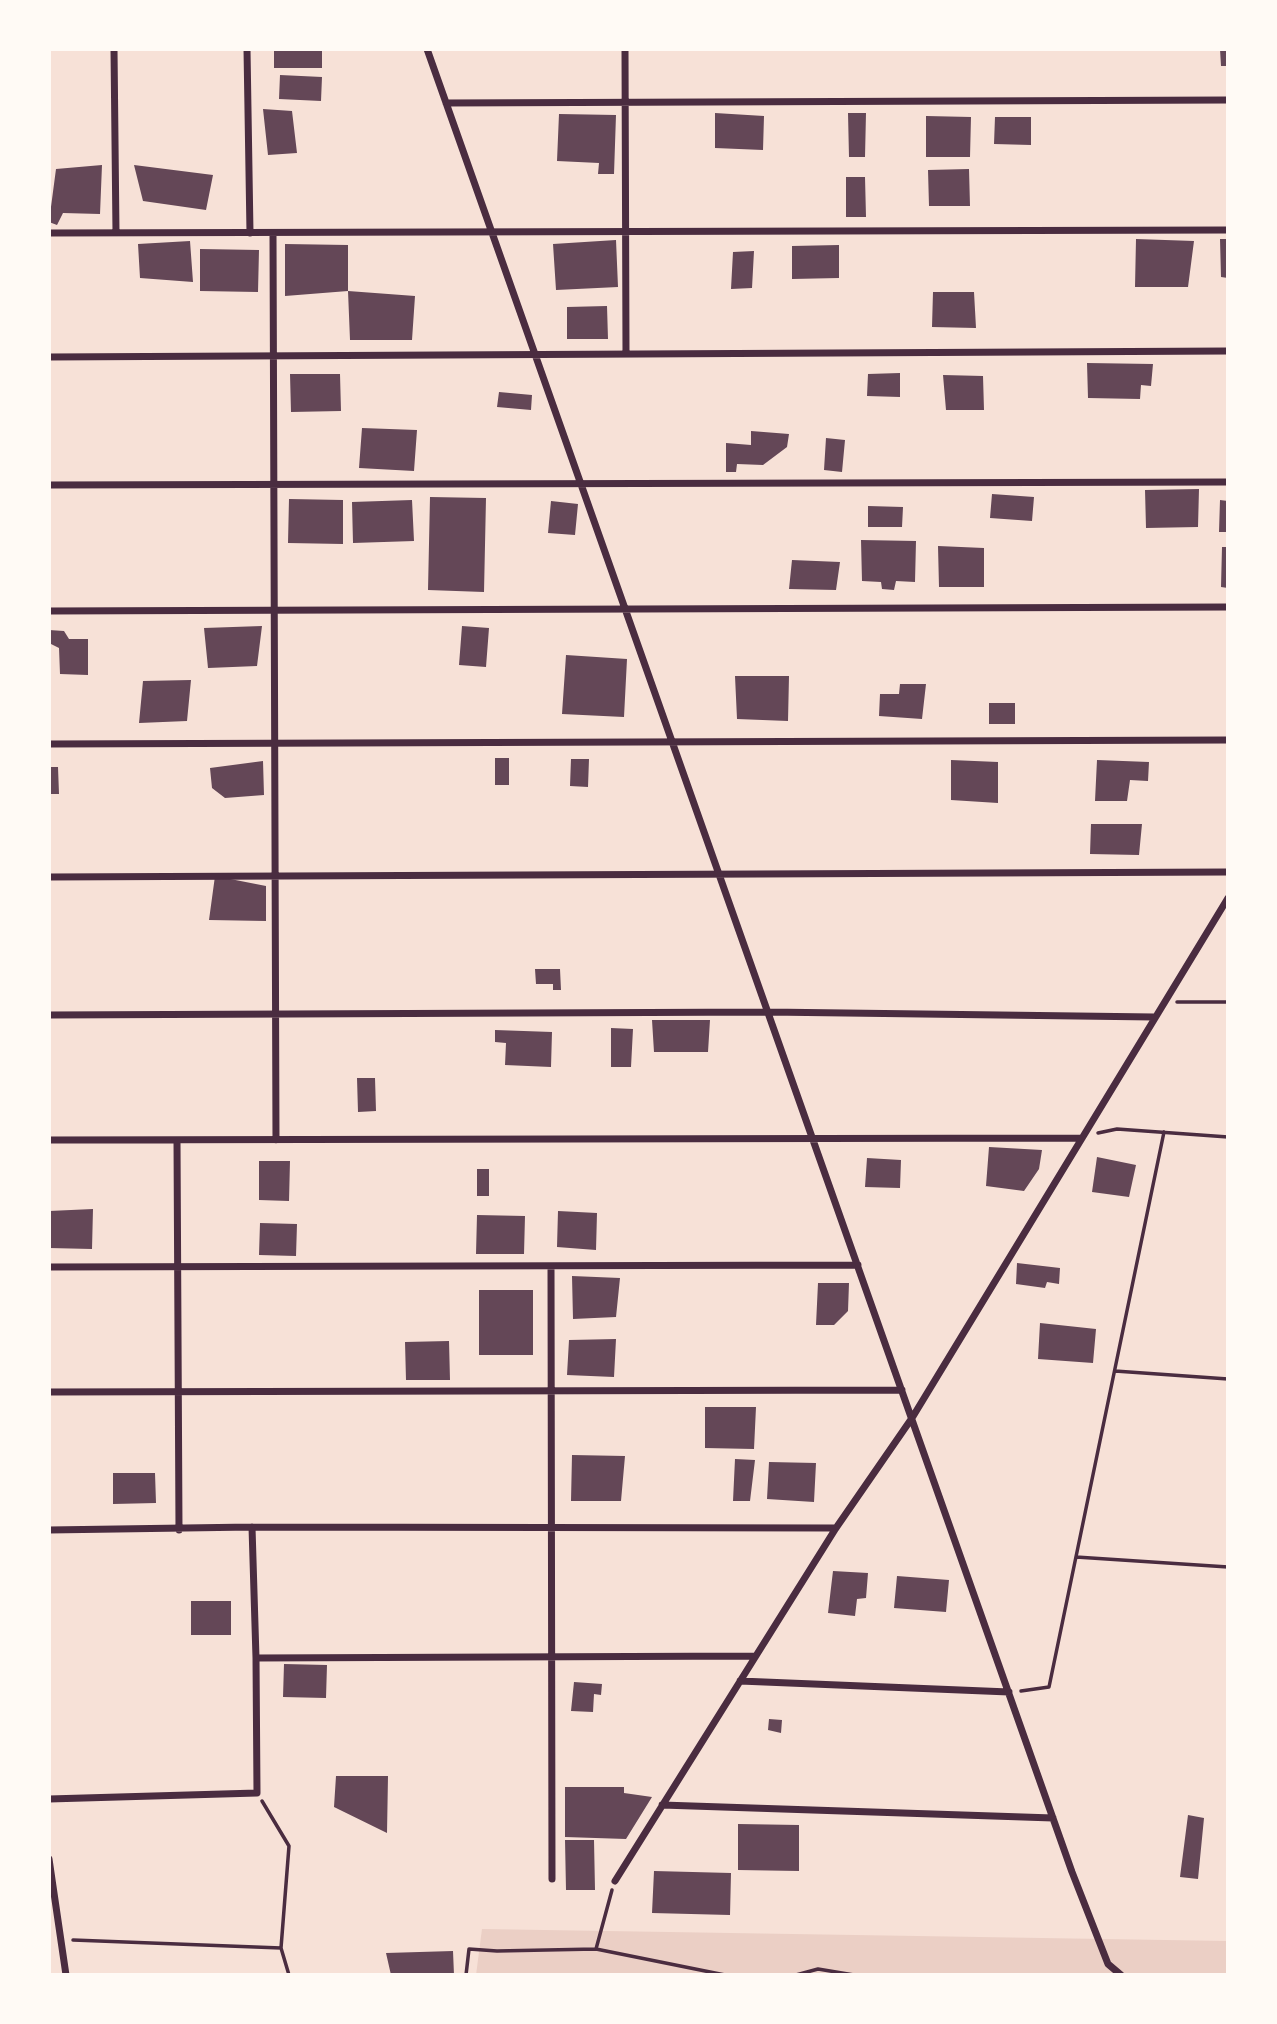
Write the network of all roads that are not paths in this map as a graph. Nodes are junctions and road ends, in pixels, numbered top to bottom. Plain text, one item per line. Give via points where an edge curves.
1 (114, 49) edge
2 (247, 49) edge
3 (427, 49) edge
4 (625, 49) edge
5 (1228, 100) edge
6 (625, 102) junction
7 (446, 103) junction
8 (1228, 230) edge
9 (491, 232) junction
10 (625, 232) junction
11 (49, 233) edge
12 (116, 233) junction
13 (250, 233) junction
14 (273, 233) junction
15 (1228, 351) edge
16 (535, 354) junction
17 (626, 354) junction
18 (273, 355) junction
19 (49, 356) edge
20 (1228, 482) edge
21 (273, 484) junction
22 (581, 484) junction
23 (49, 485) edge
24 (1228, 607) edge
25 (626, 609) junction
26 (274, 610) junction
27 (49, 611) edge
28 (1228, 740) edge
29 (673, 742) junction
30 (274, 743) junction
31 (49, 744) edge
32 (1228, 872) edge
33 (719, 874) junction
34 (275, 876) junction
35 (49, 877) edge
36 (1228, 898) edge
37 (768, 1012) junction
38 (275, 1014) junction
39 (49, 1015) edge
40 (1154, 1017) junction
41 (813, 1138) junction
42 (1081, 1138) junction
43 (49, 1140) edge
44 (177, 1140) junction
45 (276, 1140) junction
46 (858, 1265) junction
47 (551, 1266) junction
48 (49, 1267) edge
49 (178, 1267) junction
50 (902, 1390) junction
51 (551, 1391) junction
52 (49, 1392) edge
53 (178, 1392) junction
54 (912, 1418) junction
55 (252, 1527) junction
56 (836, 1528) junction
57 (552, 1529) junction
58 (49, 1530) edge
59 (179, 1530) junction
60 (755, 1656) junction
61 (552, 1657) junction
62 (256, 1658) junction
63 (740, 1681) junction
64 (1009, 1692) junction
65 (49, 1799) edge
66 (662, 1805) junction
67 (1053, 1818) junction
68 (49, 1859) edge
69 (552, 1879) dead end
70 (614, 1881) road end
71 (66, 1975) edge
72 (1121, 1975) edge

1 - 12 street
2 - 13 street
3 - 7 street
4 - 6 street
5 - 6 street
6 - 7 street
6 - 10 street
7 - 9 street
8 - 10 street
9 - 10 street
9 - 14 street
9 - 16 street
10 - 17 street
11 - 12 street
12 - 13 street
13 - 14 street
14 - 18 street
15 - 17 street
16 - 17 street
16 - 18 street
16 - 22 street
18 - 19 street
18 - 21 street
20 - 22 street
21 - 22 street
21 - 23 street
21 - 26 street
22 - 25 street
24 - 25 street
25 - 26 street
25 - 29 street
26 - 27 street
26 - 30 street
28 - 29 street
29 - 30 street
29 - 33 street
30 - 31 street
30 - 34 street
32 - 33 street
33 - 34 street
33 - 37 street
34 - 35 street
34 - 38 street
36 - 40 street
37 - 38 street
37 - 40 street
37 - 41 street
38 - 39 street
38 - 45 street
40 - 42 street
41 - 42 street
41 - 45 street
41 - 46 street
42 - 54 street
43 - 44 street
44 - 45 street
44 - 49 street
46 - 47 street
46 - 50 street
47 - 49 street
47 - 51 street
48 - 49 street
49 - 53 street
50 - 51 street
50 - 54 street
51 - 53 street
51 - 57 street
52 - 53 street
53 - 59 street
54 - 56 street
54 - 64 street
55 - 57 street
55 - 59 street
55 - 62 street
56 - 57 street
56 - 60 street
57 - 61 street
58 - 59 street
60 - 61 street
60 - 63 street
61 - 62 street
61 - 69 street
62 - 65 street via 257,1793
63 - 64 street
63 - 66 street
64 - 67 street
66 - 67 street
66 - 70 street
67 - 72 street via 1108,1964
68 - 71 street

